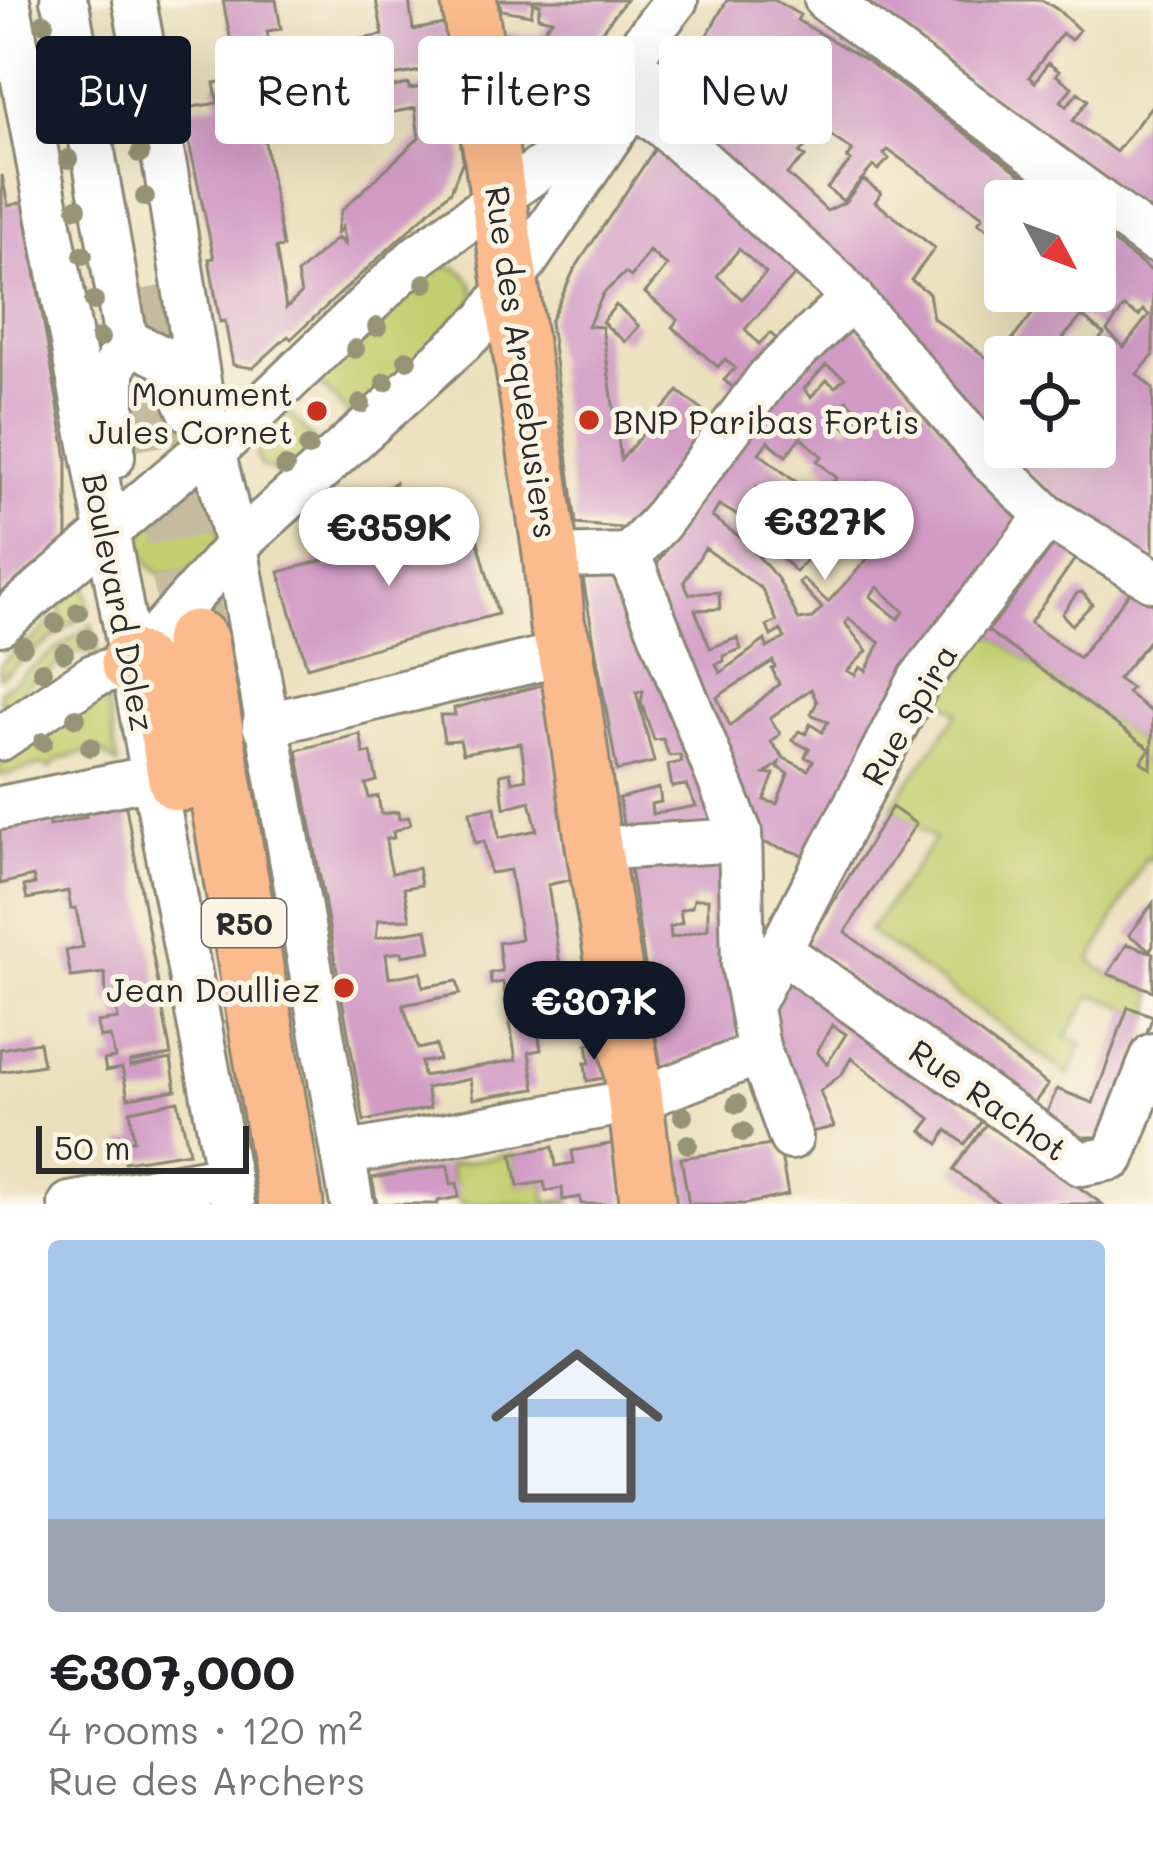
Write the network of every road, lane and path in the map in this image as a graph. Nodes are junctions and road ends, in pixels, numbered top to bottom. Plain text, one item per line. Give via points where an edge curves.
1 (8, 0) edge
2 (134, 0) edge
3 (469, 0) edge
4 (676, 0) edge
5 (701, 0) edge
6 (826, 0) edge
7 (66, 2) edge
8 (635, 73) edge
9 (635, 81) edge
10 (635, 107) edge
11 (570, 144) edge
12 (594, 144) edge
13 (498, 199) junction
14 (1153, 240) edge
15 (512, 285) junction
16 (852, 298) junction
17 (126, 340) tunnel mouth
18 (214, 452) junction
19 (1047, 516) junction
20 (108, 536) junction
21 (236, 547) junction
22 (629, 555) junction
23 (551, 557) junction
24 (1153, 580) edge
25 (0, 624) edge
26 (196, 642) tunnel mouth
27 (566, 653) junction
28 (133, 662) junction
29 (264, 725) junction
30 (0, 739) edge
31 (153, 777) junction
32 (0, 808) edge
33 (739, 840) junction
34 (594, 849) junction
35 (781, 951) junction
36 (752, 1004) junction
37 (758, 1047) junction
38 (1153, 1055) edge
39 (634, 1101) junction
40 (790, 1138) dead end
41 (344, 1154) junction
42 (243, 1194) edge
43 (70, 1204) edge
44 (291, 1204) edge
45 (352, 1204) edge
46 (649, 1204) edge

1 - 20 street, Boulevard Dolez
2 - 18 street
3 - 13 main road, Rue des Arquebusiers
4 - 8 street
5 - 9 street
6 - 14 street
7 - 17 street
10 - 16 street
11 - 13 street
12 - 15 street
13 - 15 main road, Rue des Arquebusiers
13 - 18 street via 418,256
15 - 21 street via 487,320
15 - 23 main road, Rue des Arquebusiers
16 - 19 street
16 - 22 street via 768,378
18 - 20 street via 192,460
18 - 21 street
19 - 24 street
19 - 35 street, Rue Spira via 920,679
20 - 25 street
20 - 28 street, Boulevard Dolez
21 - 28 street
21 - 29 street
22 - 23 street
22 - 33 street
23 - 27 main road, Rue des Arquebusiers
26 - 44 highway, Boulevard Dolez / R50
27 - 29 street
27 - 34 main road, Rue des Arquebusiers
28 - 30 street via 93,676
28 - 31 street, Boulevard Dolez
28 - 42 highway via 168,716 256,1169
29 - 41 street
31 - 32 street
31 - 42 street, Boulevard Dolez
33 - 34 street
33 - 36 street
34 - 39 main road, Rue des Arquebusiers
35 - 36 street, Rue Spira
35 - 38 street, Rue Rachot via 1081,1164 1113,1158
36 - 37 street
37 - 39 street
37 - 40 street
39 - 41 street
39 - 46 main road, Rue des Arquebusiers
41 - 45 street
42 - 43 street

